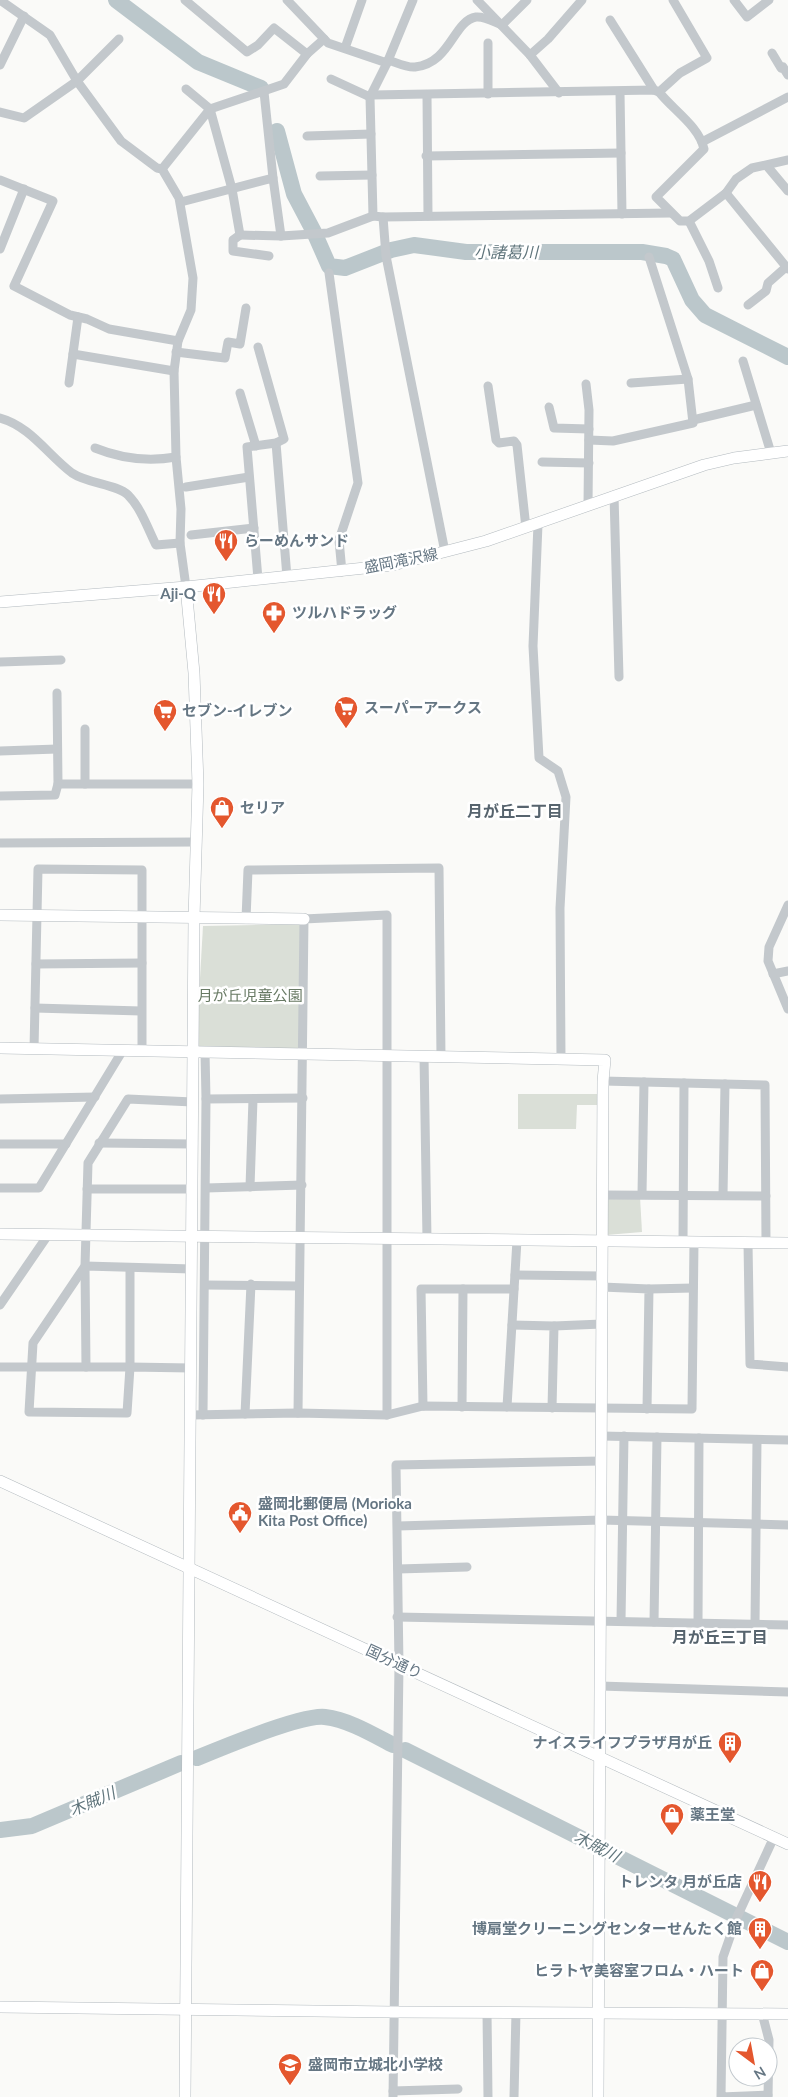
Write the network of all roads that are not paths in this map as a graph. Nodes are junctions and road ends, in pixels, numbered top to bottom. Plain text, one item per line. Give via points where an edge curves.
1 (0, 0) edge
2 (185, 0) edge
3 (287, 0) edge
4 (362, 0) edge
5 (413, 0) edge
6 (477, 0) edge
7 (527, 0) edge
8 (582, 0) edge
9 (673, 0) edge
10 (734, 0) edge
11 (769, 0) edge
12 (24, 16) junction
13 (610, 20) dead end
14 (502, 25) junction
15 (119, 39) dead end
16 (324, 39) junction
17 (488, 44) dead end
18 (345, 48) junction
19 (772, 53) dead end
20 (306, 54) junction
21 (530, 55) junction
22 (387, 62) junction
23 (0, 65) edge
24 (788, 75) edge
25 (331, 79) dead end
26 (77, 81) junction
27 (186, 89) dead end
28 (656, 91) junction
29 (264, 92) junction
30 (559, 92) junction
31 (620, 92) junction
32 (488, 94) junction
33 (427, 95) junction
34 (371, 96) junction
35 (788, 97) edge
36 (210, 109) junction
37 (0, 112) edge
38 (371, 134) junction
39 (307, 136) dead end
40 (702, 142) junction
41 (621, 153) junction
42 (426, 156) junction
43 (788, 160) edge
44 (767, 166) junction
45 (162, 169) junction
46 (372, 175) junction
47 (320, 176) dead end
48 (273, 178) junction
49 (0, 180) edge
50 (24, 189) junction
51 (232, 189) junction
52 (788, 191) edge
53 (726, 193) junction
54 (180, 202) junction
55 (671, 213) junction
56 (622, 214) junction
57 (373, 216) junction
58 (428, 216) junction
59 (383, 217) junction
60 (689, 221) junction
61 (240, 235) junction
62 (281, 236) junction
63 (0, 248) edge
64 (270, 256) dead end
65 (649, 257) dead end
66 (787, 268) edge
67 (329, 273) dead end
68 (718, 288) dead end
69 (748, 304) dead end
70 (246, 308) dead end
71 (78, 317) junction
72 (178, 341) junction
73 (258, 347) dead end
74 (176, 352) junction
75 (73, 354) junction
76 (743, 361) dead end
77 (174, 371) junction
78 (688, 379) junction
79 (69, 383) dead end
80 (631, 383) dead end
81 (586, 384) dead end
82 (488, 386) dead end
83 (240, 393) dead end
84 (756, 405) junction
85 (549, 407) dead end
86 (0, 418) edge
87 (693, 420) junction
88 (589, 429) junction
89 (588, 440) junction
90 (276, 443) junction
91 (256, 446) junction
92 (95, 448) dead end
93 (788, 451) edge
94 (771, 453) junction
95 (176, 457) junction
96 (542, 462) dead end
97 (588, 463) junction
98 (249, 476) junction
99 (186, 487) dead end
100 (614, 495) junction
101 (588, 505) junction
102 (532, 526) junction
103 (254, 528) junction
104 (190, 535) dead end
105 (180, 543) junction
106 (445, 552) junction
107 (342, 572) junction
108 (287, 576) junction
109 (258, 579) junction
110 (186, 587) junction
111 (0, 602) edge
112 (61, 660) dead end
113 (0, 662) edge
114 (619, 677) dead end
115 (57, 693) dead end
116 (85, 729) dead end
117 (57, 749) junction
118 (0, 750) edge
119 (58, 784) junction
120 (85, 784) junction
121 (198, 784) junction
122 (0, 796) edge
123 (196, 842) junction
124 (0, 843) edge
125 (788, 905) edge
126 (0, 915) edge
127 (37, 916) junction
128 (142, 917) junction
129 (194, 918) junction
130 (246, 919) junction
131 (304, 919) junction
132 (142, 963) junction
133 (36, 964) junction
134 (788, 971) edge
135 (773, 974) junction
136 (35, 1008) junction
137 (788, 1009) edge
138 (141, 1011) junction
139 (0, 1048) edge
140 (34, 1049) junction
141 (123, 1050) junction
142 (142, 1051) junction
143 (193, 1052) junction
144 (206, 1052) junction
145 (303, 1054) junction
146 (386, 1055) junction
147 (424, 1056) junction
148 (441, 1056) junction
149 (561, 1059) junction
150 (603, 1081) junction
151 (644, 1082) junction
152 (684, 1083) junction
153 (724, 1084) junction
154 (94, 1097) junction
155 (303, 1098) junction
156 (0, 1099) edge
157 (206, 1099) junction
158 (253, 1099) junction
159 (193, 1102) junction
160 (99, 1143) junction
161 (0, 1144) edge
162 (66, 1144) junction
163 (193, 1144) junction
164 (302, 1185) junction
165 (250, 1187) junction
166 (0, 1188) edge
167 (206, 1188) junction
168 (87, 1189) junction
169 (192, 1189) junction
170 (642, 1194) junction
171 (683, 1194) junction
172 (603, 1195) junction
173 (723, 1195) junction
174 (766, 1196) junction
175 (0, 1234) edge
176 (48, 1235) junction
177 (86, 1235) junction
178 (192, 1236) junction
179 (206, 1236) junction
180 (301, 1238) junction
181 (386, 1238) junction
182 (427, 1239) junction
183 (517, 1240) junction
184 (602, 1241) junction
185 (688, 1242) junction
186 (748, 1243) junction
187 (766, 1243) junction
188 (788, 1243) edge
189 (85, 1266) junction
190 (130, 1268) junction
191 (192, 1269) junction
192 (515, 1275) junction
193 (602, 1282) junction
194 (251, 1284) junction
195 (205, 1285) junction
196 (299, 1286) junction
197 (693, 1288) junction
198 (464, 1289) junction
199 (514, 1289) junction
200 (649, 1289) junction
201 (0, 1305) edge
202 (602, 1324) junction
203 (512, 1325) junction
204 (554, 1326) junction
205 (130, 1366) junction
206 (0, 1367) edge
207 (33, 1367) junction
208 (86, 1367) junction
209 (788, 1367) edge
210 (191, 1368) junction
211 (423, 1406) junction
212 (462, 1406) junction
213 (507, 1407) junction
214 (552, 1408) junction
215 (602, 1408) junction
216 (647, 1409) junction
217 (298, 1413) junction
218 (245, 1414) junction
219 (197, 1415) junction
220 (386, 1415) junction
221 (601, 1436) junction
222 (624, 1436) junction
223 (657, 1437) junction
224 (699, 1438) junction
225 (757, 1440) junction
226 (788, 1440) edge
227 (601, 1461) junction
228 (0, 1481) edge
229 (601, 1520) junction
230 (622, 1520) junction
231 (655, 1521) junction
232 (698, 1523) junction
233 (756, 1524) junction
234 (788, 1525) edge
235 (398, 1526) junction
236 (467, 1567) dead end
237 (190, 1568) junction
238 (398, 1569) junction
239 (397, 1617) junction
240 (600, 1620) junction
241 (620, 1621) junction
242 (654, 1622) junction
243 (698, 1623) junction
244 (755, 1624) junction
245 (788, 1625) edge
246 (399, 1664) junction
247 (600, 1686) junction
248 (788, 1692) edge
249 (600, 1758) junction
250 (774, 1837) junction
251 (788, 1844) edge
252 (0, 2006) edge
253 (187, 2008) junction
254 (395, 2012) junction
255 (487, 2012) junction
256 (516, 2012) junction
257 (598, 2012) junction
258 (723, 2013) junction
259 (762, 2013) junction
260 (788, 2014) edge
261 (458, 2089) dead end
262 (393, 2094) edge
263 (768, 2096) edge
264 (185, 2097) edge
265 (488, 2097) edge
266 (514, 2097) edge
267 (598, 2097) edge

1 - 12 street
2 - 20 street via 247,52 274,28
3 - 16 street
4 - 18 street
5 - 22 street
6 - 14 street
7 - 14 street
8 - 21 street
9 - 28 street via 707,58
10 - 11 street via 747,17
12 - 23 street
12 - 26 street via 50,35
13 - 28 street
14 - 21 street
14 - 22 street via 475,17 463,23 442,56 414,68
15 - 26 street
16 - 18 street
16 - 20 street
17 - 32 street
18 - 22 street
19 - 24 street
20 - 29 street via 284,84
21 - 30 street
22 - 34 street
25 - 34 street
26 - 37 street via 24,118
26 - 45 street via 121,141
27 - 36 street
28 - 31 street
28 - 40 street
29 - 36 street
29 - 48 street
30 - 31 street
30 - 32 street
31 - 41 street
32 - 33 street
33 - 34 street
33 - 42 street
34 - 38 street
35 - 40 street
36 - 45 street
36 - 51 street
38 - 39 street
38 - 46 street
40 - 55 street via 704,149 656,198
41 - 42 street
41 - 56 street
42 - 58 street
43 - 44 street
44 - 52 street
44 - 53 street via 752,168 736,179
45 - 54 street
46 - 47 street
46 - 57 street
48 - 51 street
48 - 62 street
49 - 50 street
50 - 63 street
50 - 71 street via 53,201 14,286
51 - 54 street
51 - 61 street
53 - 60 street
53 - 66 street
54 - 72 street via 193,278 190,310
55 - 56 street
55 - 60 street via 680,221
56 - 58 street
57 - 59 street
57 - 62 street via 314,235
58 - 59 street
59 - 106 street via 386,251
60 - 68 street
61 - 62 street
61 - 64 street via 232,240 233,251
65 - 78 street
66 - 69 street via 768,283 766,291
67 - 107 street via 358,483 339,540
70 - 74 street via 240,344 228,342 225,358
71 - 72 street via 109,329
71 - 75 street
72 - 74 street
73 - 90 street via 284,439
74 - 77 street
75 - 77 street
75 - 79 street
76 - 84 street
77 - 95 street
78 - 80 street
78 - 87 street
81 - 88 street
82 - 102 street via 496,440 499,443 514,441 517,445
83 - 91 street
84 - 87 street
84 - 94 street
85 - 88 street via 554,428
86 - 105 street via 28,432 73,474 90,483 120,489 128,495 156,545
87 - 89 street via 693,424 613,441
88 - 89 street
89 - 97 street
90 - 91 street
90 - 108 street
91 - 98 street via 247,447
92 - 95 street via 115,456 151,461
93 - 94 street, 盛岡滝沢線
94 - 100 street, 盛岡滝沢線 via 704,465
95 - 105 street via 181,509
96 - 97 street
97 - 101 street
98 - 99 street
98 - 103 street
100 - 101 street, 盛岡滝沢線
100 - 114 street
101 - 102 street, 盛岡滝沢線
102 - 106 street, 盛岡滝沢線
102 - 149 street via 539,758 558,772 566,797 560,908
103 - 104 street
103 - 109 street
105 - 110 street
106 - 107 street, 盛岡滝沢線 via 392,565
107 - 108 street, 盛岡滝沢線
108 - 109 street, 盛岡滝沢線
109 - 110 street, 盛岡滝沢線
110 - 111 street, 盛岡滝沢線
110 - 121 street via 194,673
112 - 113 street
115 - 117 street
116 - 120 street
117 - 118 street
117 - 119 street
119 - 120 street
119 - 122 street via 55,795
120 - 121 street
121 - 123 street
123 - 124 street
123 - 129 street
125 - 135 street via 769,947 768,961
126 - 127 street
127 - 128 street
127 - 128 street via 38,869 142,870
127 - 133 street
128 - 129 street
128 - 132 street
129 - 130 street
129 - 143 street
130 - 131 street
130 - 148 street via 248,870 440,868
131 - 145 street
131 - 146 street via 387,915
132 - 133 street
132 - 138 street
133 - 136 street
134 - 135 street
135 - 137 street
136 - 138 street
136 - 140 street
138 - 142 street
139 - 140 street
140 - 141 street
141 - 142 street
141 - 154 street
142 - 143 street
143 - 144 street
143 - 159 street
144 - 145 street
144 - 157 street
145 - 146 street
145 - 155 street
146 - 147 street
146 - 181 street
147 - 148 street
147 - 182 street
148 - 149 street
149 - 150 street via 605,1060
150 - 151 street
150 - 172 street
151 - 152 street
151 - 170 street
152 - 153 street
152 - 171 street
153 - 173 street
153 - 174 street via 766,1085
154 - 156 street
154 - 162 street
155 - 158 street
155 - 164 street
157 - 158 street
157 - 167 street
158 - 165 street
159 - 160 street via 128,1099
159 - 163 street
160 - 163 street
160 - 168 street via 88,1163
161 - 162 street
162 - 166 street via 39,1188
163 - 169 street
164 - 165 street
164 - 180 street
165 - 167 street
167 - 179 street
168 - 169 street
168 - 177 street
169 - 178 street
170 - 171 street
170 - 172 street
171 - 173 street
171 - 185 street
172 - 184 street
173 - 174 street
174 - 187 street
175 - 176 street
176 - 177 street
176 - 201 street
177 - 178 street
177 - 189 street
178 - 179 street
178 - 191 street
179 - 180 street
179 - 195 street
180 - 181 street
180 - 196 street
181 - 182 street
181 - 220 street
182 - 183 street
183 - 184 street
183 - 192 street
184 - 185 street
184 - 193 street
185 - 186 street
185 - 197 street
186 - 187 street
186 - 209 street via 750,1364
187 - 188 street
189 - 190 street
189 - 207 street via 33,1343
189 - 208 street
190 - 191 street
190 - 205 street
191 - 210 street
192 - 193 street
192 - 199 street
193 - 200 street
193 - 202 street
194 - 195 street
194 - 196 street
194 - 218 street
195 - 219 street
196 - 217 street
197 - 200 street
197 - 216 street via 692,1409
198 - 199 street
198 - 211 street via 421,1289
198 - 212 street
199 - 203 street
200 - 216 street
202 - 204 street
202 - 215 street
203 - 204 street
203 - 213 street
204 - 214 street
205 - 207 street via 127,1413 29,1412
205 - 208 street
205 - 210 street
206 - 207 street
207 - 208 street
210 - 219 street
211 - 212 street
211 - 220 street
212 - 213 street
213 - 214 street
214 - 215 street
215 - 216 street
215 - 221 street
217 - 218 street
217 - 220 street
218 - 219 street
219 - 237 street
221 - 222 street
221 - 227 street
222 - 223 street
222 - 230 street
223 - 224 street
223 - 231 street
224 - 225 street
224 - 232 street
225 - 226 street
225 - 233 street
227 - 229 street
227 - 235 street via 396,1465
228 - 237 street, 国分通り
229 - 230 street
229 - 235 street
229 - 240 street
230 - 231 street
230 - 241 street
231 - 232 street
231 - 242 street
232 - 233 street
232 - 243 street
233 - 234 street
233 - 244 street
235 - 238 street
236 - 238 street
237 - 246 street, 国分通り
237 - 253 street
238 - 239 street
239 - 240 street
239 - 246 street
240 - 241 street
240 - 247 street
241 - 242 street
242 - 243 street
243 - 244 street
244 - 245 street
246 - 249 street, 国分通り
246 - 254 street
247 - 248 street
247 - 249 street
249 - 250 street, 国分通り
249 - 257 street
250 - 251 street, 国分通り
250 - 258 street via 737,1917 723,1957
252 - 253 street
253 - 254 street
253 - 264 street
254 - 255 street
254 - 262 street
255 - 256 street
255 - 265 street
256 - 257 street
256 - 266 street
257 - 258 street
257 - 267 street
258 - 259 street
258 - 263 street via 720,2097
259 - 260 street
259 - 263 street via 769,2040
261 - 262 street

